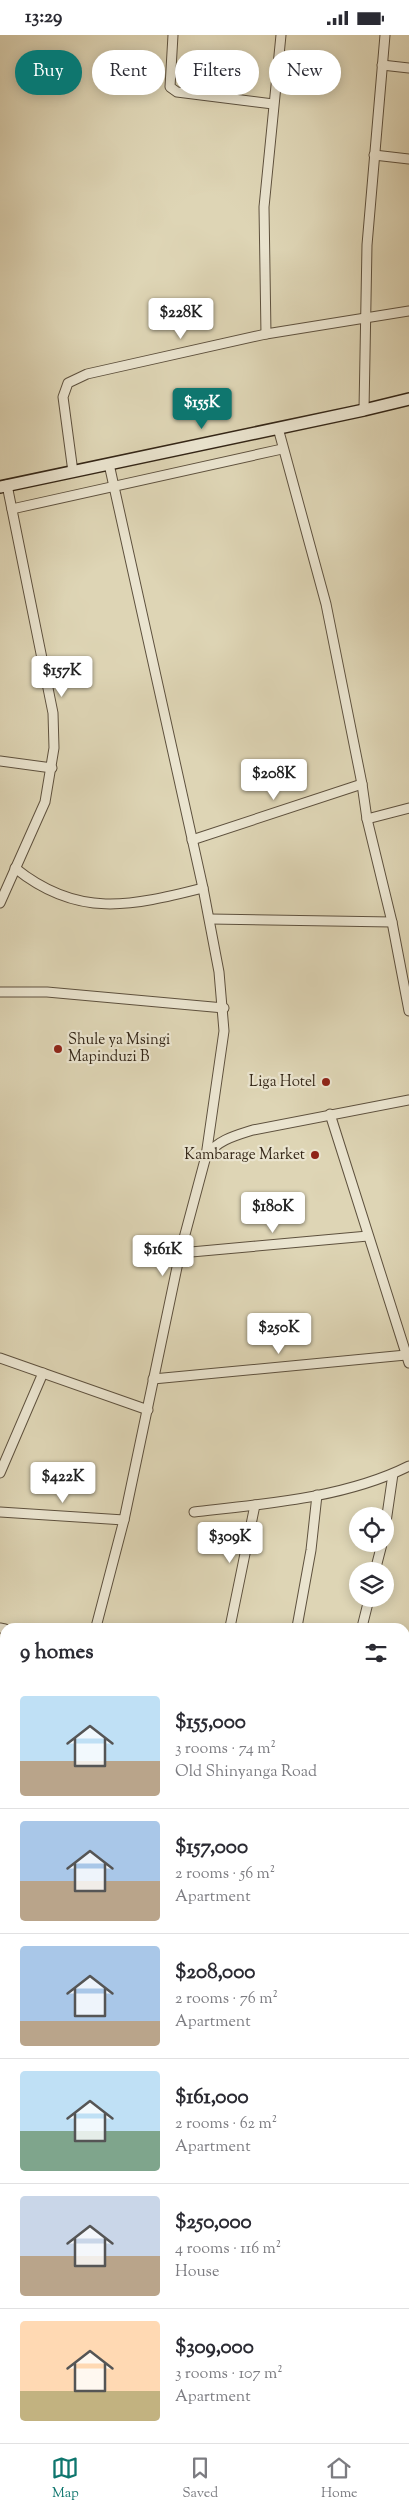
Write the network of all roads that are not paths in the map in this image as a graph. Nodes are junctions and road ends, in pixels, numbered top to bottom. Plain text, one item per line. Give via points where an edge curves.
1 (173, 35) edge
2 (281, 35) edge
3 (385, 35) edge
4 (382, 65) junction
5 (409, 68) edge
6 (273, 104) junction
7 (374, 155) junction
8 (409, 159) edge
9 (409, 311) edge
10 (366, 319) junction
11 (266, 334) junction
12 (409, 399) edge
13 (364, 410) junction
14 (278, 427) junction
15 (282, 449) junction
16 (109, 464) junction
17 (73, 471) junction
18 (3, 486) edge
19 (115, 487) junction
20 (12, 509) junction
21 (0, 761) edge
22 (52, 767) junction
23 (362, 784) junction
24 (409, 808) edge
25 (367, 819) junction
26 (192, 840) junction
27 (15, 868) junction
28 (203, 888) junction
29 (0, 903) edge
30 (210, 919) junction
31 (392, 922) junction
32 (0, 992) edge
33 (224, 1009) junction
34 (409, 1011) edge
35 (409, 1100) edge
36 (330, 1114) junction
37 (206, 1156) junction
38 (368, 1236) junction
39 (180, 1253) junction
40 (0, 1358) edge
41 (408, 1359) edge
42 (43, 1373) junction
43 (153, 1379) junction
44 (148, 1410) junction
45 (409, 1466) edge
46 (0, 1473) edge
47 (393, 1474) junction
48 (317, 1495) junction
49 (255, 1505) junction
50 (388, 1507) edge
51 (0, 1512) edge
52 (194, 1512) dead end
53 (124, 1520) junction
54 (367, 1607) edge
55 (97, 1623) edge
56 (231, 1623) edge
57 (298, 1623) edge
58 (363, 1623) edge

1 - 6 street via 170,87 176,92
2 - 6 street
3 - 4 street
4 - 5 street
4 - 7 street
6 - 11 street via 264,207
7 - 8 street
7 - 10 street via 367,245
9 - 10 street
10 - 11 street
10 - 13 street
11 - 17 street via 87,374 68,383 63,401
12 - 13 main road
13 - 14 main road
14 - 15 street
14 - 16 main road
15 - 19 street
15 - 23 street via 326,604
16 - 17 main road
16 - 19 street
17 - 18 main road
18 - 20 street
19 - 20 street
19 - 26 street
20 - 22 street via 53,713
21 - 22 street
22 - 27 street via 45,802
23 - 25 street
23 - 26 street
24 - 25 street
25 - 31 street
26 - 28 street
27 - 28 street via 54,894 94,905 158,899
27 - 29 street
28 - 30 street
30 - 31 street
30 - 33 street
31 - 34 street
32 - 33 street via 47,992
33 - 37 street via 224,1031
35 - 36 street
36 - 37 street via 230,1137 214,1145
36 - 38 street
37 - 39 street
38 - 39 street
38 - 41 street
39 - 43 street
40 - 42 street
41 - 43 street
42 - 44 street
42 - 46 street
43 - 44 street
44 - 53 street
45 - 47 street
47 - 48 street
47 - 50 street
48 - 49 street
48 - 57 street
49 - 52 street
49 - 56 street
51 - 53 street
53 - 55 street
54 - 58 street

